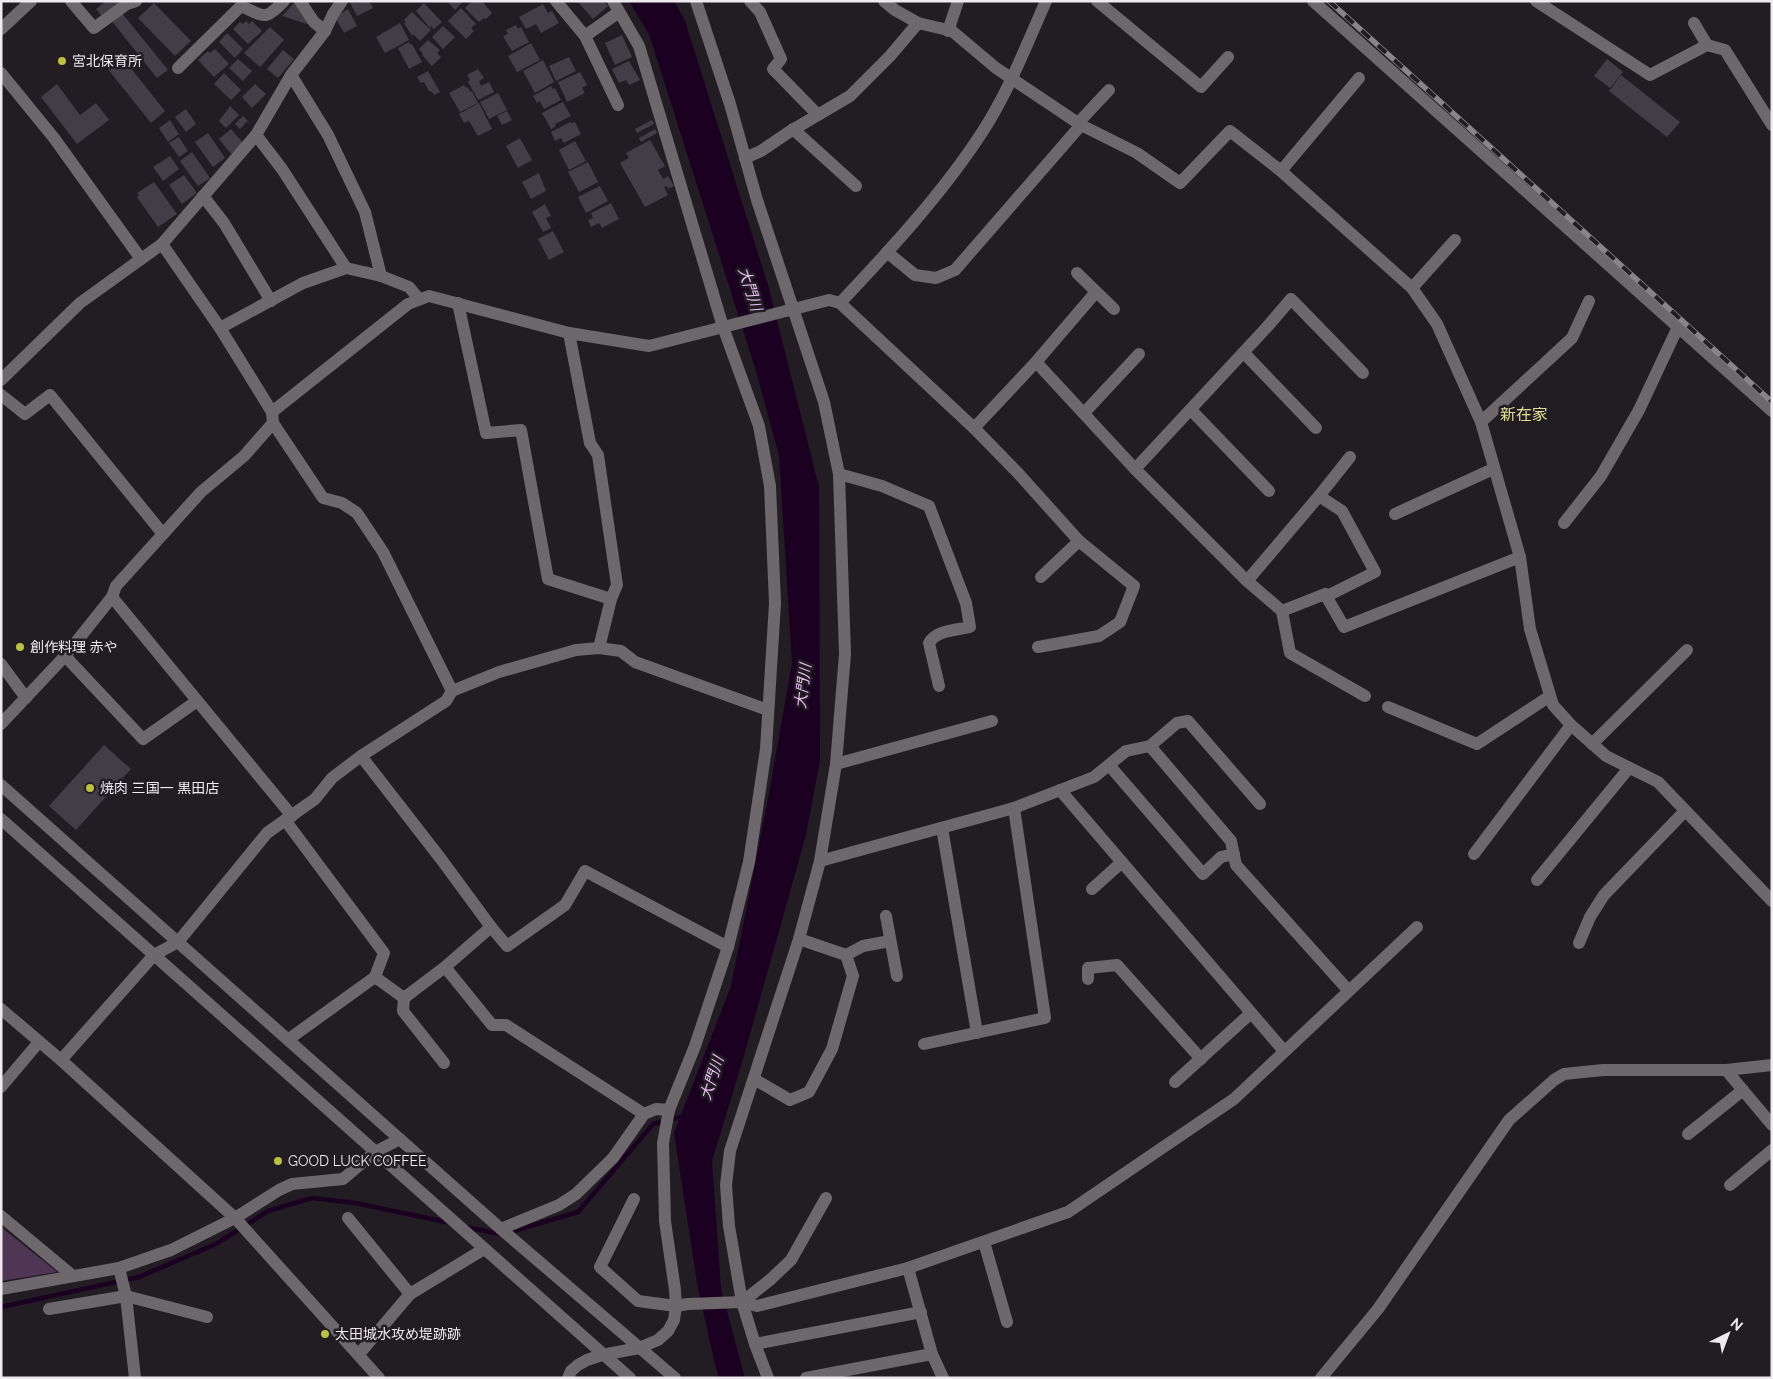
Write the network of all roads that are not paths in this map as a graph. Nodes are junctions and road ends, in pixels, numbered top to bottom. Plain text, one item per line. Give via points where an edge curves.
1 (31, 1) edge
2 (71, 1) edge
3 (136, 1) edge
4 (284, 1) edge
5 (300, 1) edge
6 (342, 1) edge
7 (556, 1) edge
8 (696, 1) edge
9 (750, 1) edge
10 (884, 1) edge
11 (958, 1) edge
12 (1046, 1) edge
13 (1097, 1) edge
14 (1313, 1) edge
15 (1536, 1) edge
16 (616, 7) edge
17 (900, 7) edge
18 (918, 23) junction
19 (1694, 23) dead end
20 (1, 29) edge
21 (325, 31) junction
22 (948, 31) junction
23 (585, 36) junction
24 (1707, 45) junction
25 (1228, 56) dead end
26 (178, 68) dead end
27 (1, 73) edge
28 (291, 76) junction
29 (1011, 78) junction
30 (1359, 78) dead end
31 (1109, 90) dead end
32 (618, 106) dead end
33 (818, 115) junction
34 (1080, 124) junction
35 (1772, 125) edge
36 (794, 129) junction
37 (256, 135) junction
38 (745, 158) junction
39 (1281, 171) junction
40 (856, 186) dead end
41 (203, 196) junction
42 (1455, 240) dead end
43 (162, 244) junction
44 (887, 252) junction
45 (141, 259) junction
46 (346, 268) junction
47 (1077, 273) dead end
48 (381, 276) junction
49 (1412, 288) junction
50 (1096, 292) junction
51 (419, 299) junction
52 (271, 301) junction
53 (1589, 301) dead end
54 (458, 303) junction
55 (840, 303) junction
56 (1114, 309) dead end
57 (790, 310) junction
58 (726, 326) junction
59 (1678, 327) junction
60 (220, 328) junction
61 (569, 333) junction
62 (1244, 353) junction
63 (1139, 354) dead end
64 (1036, 362) junction
65 (1363, 373) dead end
66 (1, 380) edge
67 (1, 395) edge
68 (1191, 410) junction
69 (1772, 411) edge
70 (1084, 413) junction
71 (272, 417) junction
72 (1481, 422) junction
73 (974, 428) junction
74 (1316, 428) dead end
75 (1350, 457) dead end
76 (1135, 469) junction
77 (1493, 469) junction
78 (839, 474) junction
79 (1269, 491) dead end
80 (1319, 496) junction
81 (1395, 514) dead end
82 (1564, 523) dead end
83 (164, 534) junction
84 (1079, 542) junction
85 (1520, 557) junction
86 (1041, 577) dead end
87 (1247, 582) junction
88 (1326, 596) junction
89 (112, 597) junction
90 (611, 599) junction
91 (1282, 612) junction
92 (598, 648) junction
93 (1038, 648) dead end
94 (1687, 650) dead end
95 (65, 656) junction
96 (1, 664) edge
97 (939, 686) dead end
98 (452, 691) junction
99 (1365, 696) dead end
100 (1550, 696) junction
101 (26, 698) junction
102 (197, 701) junction
103 (1388, 707) dead end
104 (768, 710) junction
105 (992, 721) dead end
106 (1, 724) edge
107 (1571, 725) junction
108 (1592, 744) junction
109 (1150, 746) junction
110 (361, 756) junction
111 (836, 764) junction
112 (1109, 765) junction
113 (1629, 768) junction
114 (1, 785) edge
115 (1060, 790) junction
116 (1260, 804) dead end
117 (1014, 808) junction
118 (1686, 811) junction
119 (1, 818) edge
120 (288, 818) junction
121 (942, 828) junction
122 (1234, 854) junction
123 (1474, 854) dead end
124 (820, 861) junction
125 (1122, 862) junction
126 (1537, 880) dead end
127 (1092, 889) dead end
128 (1772, 901) edge
129 (886, 916) dead end
130 (492, 927) junction
131 (1417, 927) dead end
132 (799, 939) junction
133 (890, 941) junction
134 (178, 942) junction
135 (1579, 943) dead end
136 (728, 947) junction
137 (154, 955) junction
138 (846, 955) junction
139 (445, 967) junction
140 (896, 976) dead end
141 (375, 977) junction
142 (1088, 980) dead end
143 (1348, 990) junction
144 (404, 998) junction
145 (1, 1009) edge
146 (1251, 1013) junction
147 (977, 1033) junction
148 (289, 1039) junction
149 (39, 1042) junction
150 (924, 1044) dead end
151 (1284, 1051) junction
152 (1201, 1059) junction
153 (61, 1060) junction
154 (444, 1063) dead end
155 (1772, 1065) edge
156 (1726, 1070) junction
157 (754, 1079) junction
158 (1176, 1082) dead end
159 (1, 1087) edge
160 (1743, 1090) junction
161 (668, 1110) junction
162 (644, 1114) junction
163 (1772, 1125) edge
164 (1688, 1134) dead end
165 (400, 1139) junction
166 (1772, 1150) edge
167 (375, 1152) junction
168 (1730, 1185) dead end
169 (826, 1198) dead end
170 (634, 1199) dead end
171 (1, 1216) edge
172 (235, 1218) junction
173 (348, 1218) dead end
174 (501, 1229) junction
175 (984, 1242) junction
176 (484, 1249) junction
177 (119, 1268) junction
178 (908, 1268) junction
179 (73, 1276) junction
180 (1, 1289) edge
181 (410, 1294) junction
182 (126, 1296) junction
183 (739, 1302) junction
184 (682, 1305) junction
185 (49, 1309) dead end
186 (920, 1312) junction
187 (207, 1317) dead end
188 (1007, 1322) dead end
189 (755, 1344) junction
190 (639, 1348) junction
191 (359, 1354) junction
192 (932, 1354) junction
193 (602, 1355) junction
194 (135, 1378) edge
195 (379, 1378) edge
196 (568, 1378) edge
197 (630, 1378) edge
198 (675, 1378) edge
199 (768, 1378) edge
200 (806, 1378) edge
201 (943, 1378) edge
202 (1321, 1378) edge

1 - 20 street
2 - 3 street via 94,28
4 - 26 street via 270,15 264,16 241,6
5 - 21 street via 314,22
6 - 21 street
7 - 23 street
8 - 38 street
9 - 33 street via 760,12 781,59 773,69
10 - 17 street
11 - 22 street
12 - 29 street
13 - 25 street via 1201,87
14 - 59 street
15 - 24 street via 1650,75
16 - 23 street
16 - 58 street via 638,46
17 - 18 street
18 - 22 street
18 - 33 street via 850,96
19 - 24 street
21 - 28 street
22 - 29 street
23 - 32 street
24 - 35 street via 1725,50
27 - 45 street via 54,138
28 - 37 street
28 - 48 street via 328,135 365,212
29 - 34 street
29 - 44 street via 981,133 935,198
30 - 39 street
31 - 34 street
33 - 36 street
34 - 39 street via 1136,154 1180,183 1230,131
34 - 44 street via 955,270 936,278 915,275
36 - 38 street
36 - 40 street
37 - 41 street
37 - 46 street
38 - 57 street
39 - 49 street
41 - 43 street
41 - 52 street via 224,223
42 - 49 street
43 - 45 street
43 - 60 street
44 - 55 street
45 - 66 street via 80,303
46 - 48 street
46 - 52 street via 303,283
47 - 50 street
48 - 51 street via 409,287
49 - 72 street via 1437,324
50 - 56 street
50 - 64 street
51 - 54 street via 430,296
51 - 71 street via 408,304
52 - 60 street
53 - 72 street via 1572,338
54 - 61 street
54 - 90 street via 486,433 521,430 548,579
55 - 57 street via 829,300
55 - 73 street
57 - 58 street
57 - 78 street via 824,402
58 - 61 street via 649,346
58 - 104 street via 759,426 770,486 775,603
59 - 69 street
59 - 82 street via 1639,410 1601,476
60 - 71 street
61 - 90 street via 590,443 598,455 617,584
62 - 65 street via 1291,299
62 - 68 street
62 - 74 street
63 - 70 street
64 - 70 street
64 - 73 street
67 - 83 street via 25,414 50,395
68 - 76 street
68 - 79 street
70 - 76 street
71 - 83 street via 244,456 201,492
71 - 98 street via 323,498 342,503 357,513 382,552
72 - 77 street
73 - 84 street
75 - 80 street
76 - 87 street
77 - 81 street
77 - 85 street
78 - 97 street via 882,486 929,506 966,603 970,627 932,637 929,643
78 - 111 street via 845,654
80 - 87 street
80 - 88 street via 1342,511 1375,572
83 - 89 street via 116,586
84 - 86 street
84 - 93 street via 1134,586 1120,622 1099,636
85 - 88 street via 1344,627
85 - 100 street via 1530,629
87 - 91 street
88 - 91 street
89 - 95 street
89 - 102 street
90 - 92 street
91 - 99 street via 1290,653
92 - 98 street via 576,650 499,672
92 - 104 street via 621,651 635,662
94 - 108 street
95 - 101 street
95 - 102 street via 143,739
96 - 101 street
98 - 110 street via 446,702
100 - 103 street via 1477,744
100 - 107 street via 1553,705
101 - 106 street
102 - 120 street
104 - 136 street via 766,749 749,862
105 - 111 street
107 - 108 street
107 - 123 street
108 - 113 street
109 - 112 street via 1126,751
109 - 116 street via 1177,722 1188,721
109 - 122 street via 1232,841
110 - 120 street via 332,778 315,799
110 - 130 street
111 - 124 street
112 - 115 street via 1094,777
112 - 122 street via 1203,874 1221,857
113 - 118 street via 1658,782
113 - 126 street
114 - 134 street
115 - 117 street
115 - 125 street
117 - 121 street
117 - 147 street via 1046,1018
118 - 128 street
118 - 135 street via 1604,895 1590,916
119 - 137 street
120 - 134 street via 267,833
120 - 141 street via 384,953
121 - 124 street
121 - 147 street
122 - 143 street via 1236,865
124 - 132 street
125 - 127 street
125 - 146 street
129 - 133 street
130 - 136 street via 507,946 565,905 585,871
130 - 139 street
131 - 143 street
132 - 138 street
132 - 157 street
133 - 138 street via 863,946
133 - 140 street
134 - 137 street
134 - 148 street
136 - 161 street via 695,1046
137 - 153 street
137 - 167 street
138 - 157 street via 853,976 832,1050 809,1092 790,1100
139 - 144 street
139 - 162 street via 492,1025 506,1025
141 - 144 street
141 - 148 street
142 - 152 street via 1088,968 1117,965
143 - 151 street
144 - 154 street via 402,1011
145 - 149 street
146 - 151 street
146 - 152 street
147 - 150 street
148 - 165 street
149 - 153 street
149 - 159 street
151 - 175 street via 1234,1099 1068,1212
152 - 158 street
153 - 172 street
155 - 156 street
156 - 160 street
156 - 202 street via 1603,1070 1564,1074 1554,1080 1509,1120 1378,1309
157 - 183 street via 730,1151 726,1185
160 - 163 street
160 - 164 street
161 - 162 street
161 - 184 street via 663,1143 665,1221
162 - 174 street via 613,1158 576,1194 559,1205
165 - 167 street
165 - 174 street
166 - 168 street
167 - 172 street via 343,1178 292,1184
167 - 176 street
169 - 183 street via 791,1260
170 - 184 street via 600,1267 638,1301
171 - 179 street
172 - 177 street via 171,1250
172 - 191 street
173 - 181 street
174 - 190 street
175 - 178 street
175 - 188 street
176 - 181 street
176 - 193 street
177 - 179 street
177 - 182 street
178 - 183 street via 757,1306
178 - 186 street
179 - 180 street
181 - 191 street
182 - 185 street
182 - 187 street
182 - 194 street
183 - 184 street
183 - 189 street
184 - 190 street via 668,1331 658,1340
186 - 189 street
186 - 192 street
189 - 199 street
190 - 193 street
190 - 198 street
191 - 195 street
192 - 200 street
192 - 201 street
193 - 196 street via 578,1365
193 - 197 street

